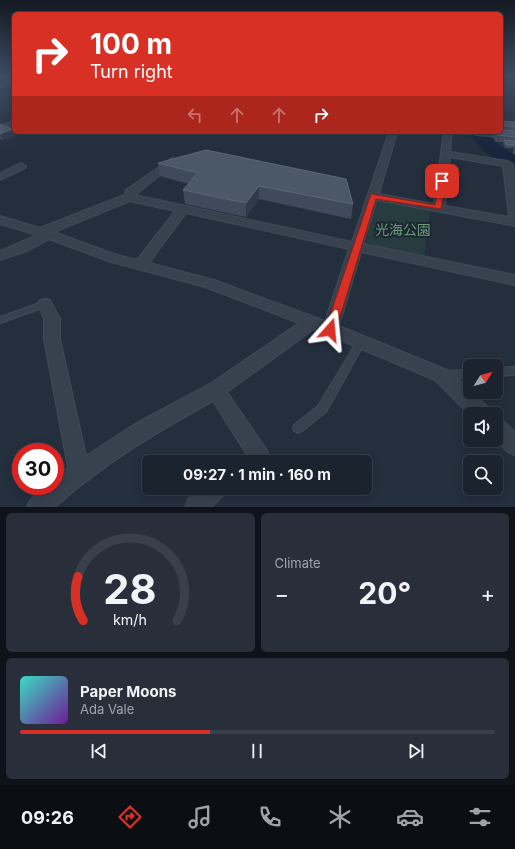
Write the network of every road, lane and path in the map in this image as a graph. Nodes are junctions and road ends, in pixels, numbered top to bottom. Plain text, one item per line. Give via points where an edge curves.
1 (12, 125) edge
2 (0, 129) edge
3 (392, 134) edge
4 (448, 134) edge
5 (491, 134) edge
6 (515, 136) edge
7 (446, 154) junction
8 (172, 161) edge
9 (21, 166) dead end
10 (0, 177) edge
11 (373, 196) junction
12 (129, 197) junction
13 (439, 208) junction
14 (183, 209) junction
15 (515, 217) edge
16 (0, 220) edge
17 (515, 222) edge
18 (45, 233) junction
19 (358, 246) junction
20 (0, 256) edge
21 (140, 265) junction
22 (515, 280) edge
23 (45, 304) joint
24 (0, 320) edge
25 (312, 322) junction
26 (330, 330) junction
27 (361, 342) junction
28 (515, 371) edge
29 (503, 372) edge
30 (463, 374) edge
31 (441, 375) junction
32 (216, 390) junction
33 (475, 407) edge
34 (298, 428) dead end
35 (503, 434) edge
36 (515, 445) edge
37 (258, 455) edge
38 (79, 472) junction
39 (208, 495) edge
40 (38, 507) edge
41 (196, 507) edge

1 - 2 street
3 - 11 street
4 - 7 street
5 - 6 street
7 - 13 street
7 - 15 street via 508,164
8 - 12 street via 130,192
9 - 10 street
11 - 13 street
11 - 19 street
12 - 14 street
12 - 18 street
13 - 17 street
14 - 19 street
14 - 21 street
16 - 18 street
18 - 20 street via 22,248
18 - 21 street
19 - 22 street
19 - 26 street
21 - 25 street via 209,282
23 - 24 lane
23 - 38 street via 52,319 52,340
25 - 26 street
25 - 32 street
26 - 27 street
27 - 31 street
27 - 34 lane via 322,409
28 - 29 lane
30 - 31 lane
31 - 33 street
32 - 37 street
32 - 38 street via 142,430
35 - 36 street
38 - 40 street
39 - 41 street

